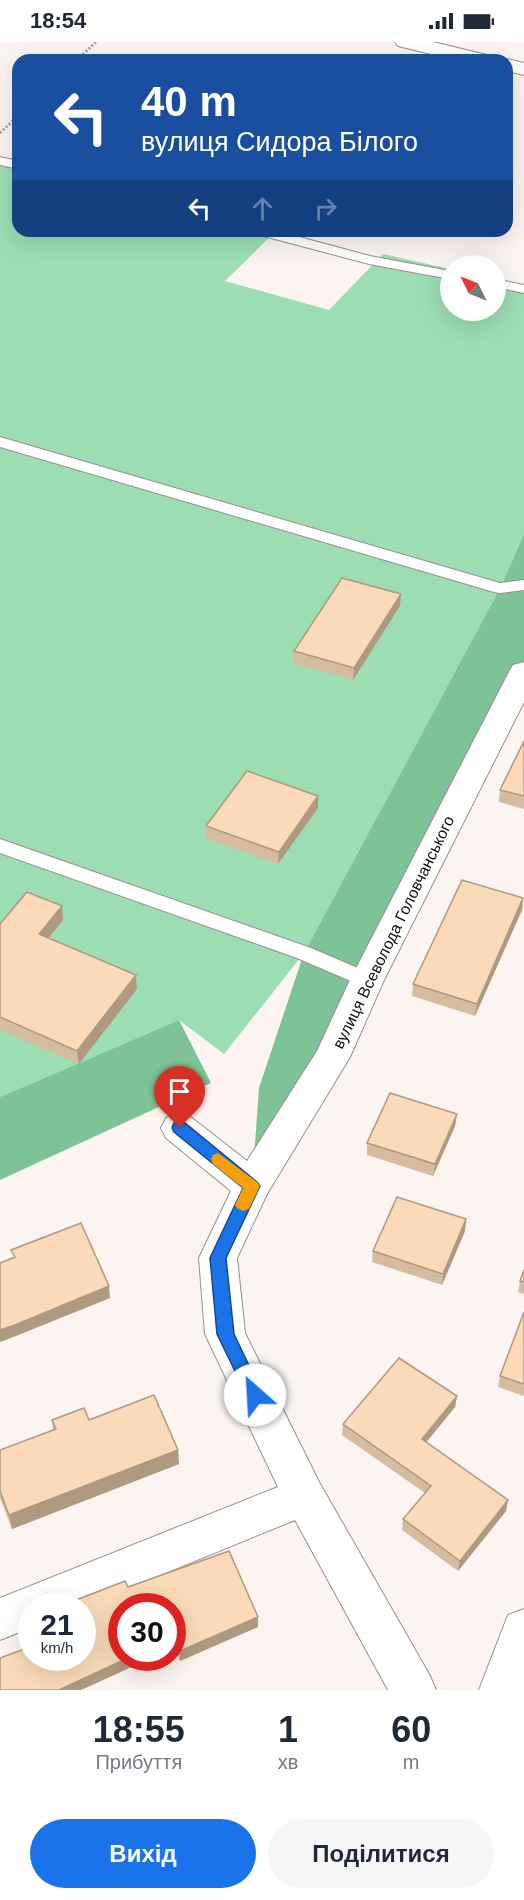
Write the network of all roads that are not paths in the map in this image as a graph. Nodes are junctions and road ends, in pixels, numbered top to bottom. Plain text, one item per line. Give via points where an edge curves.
1 (405, 42) edge
2 (458, 54) edge
3 (283, 237) edge
4 (440, 273) edge
5 (506, 285) edge
6 (524, 288) edge
7 (0, 442) edge
8 (524, 585) edge
9 (524, 672) edge
10 (0, 846) edge
11 (367, 980) junction
12 (180, 1128) dead end
13 (252, 1186) junction
14 (304, 1496) junction
15 (0, 1619) edge
16 (524, 1629) edge
17 (413, 1690) edge
18 (502, 1690) edge

1 - 2 street
3 - 4 lane via 369,260
5 - 6 lane
7 - 8 lane via 501,588
9 - 11 street, вулиця Всеволода Головчанського
10 - 11 lane via 304,953
11 - 13 street, вулиця Всеволода Головчанського via 332,1057
12 - 13 street
13 - 14 street, вулиця Всеволода Головчанського via 218,1258 225,1334
14 - 15 street
14 - 17 street, вулиця Всеволода Головчанського
16 - 18 street

